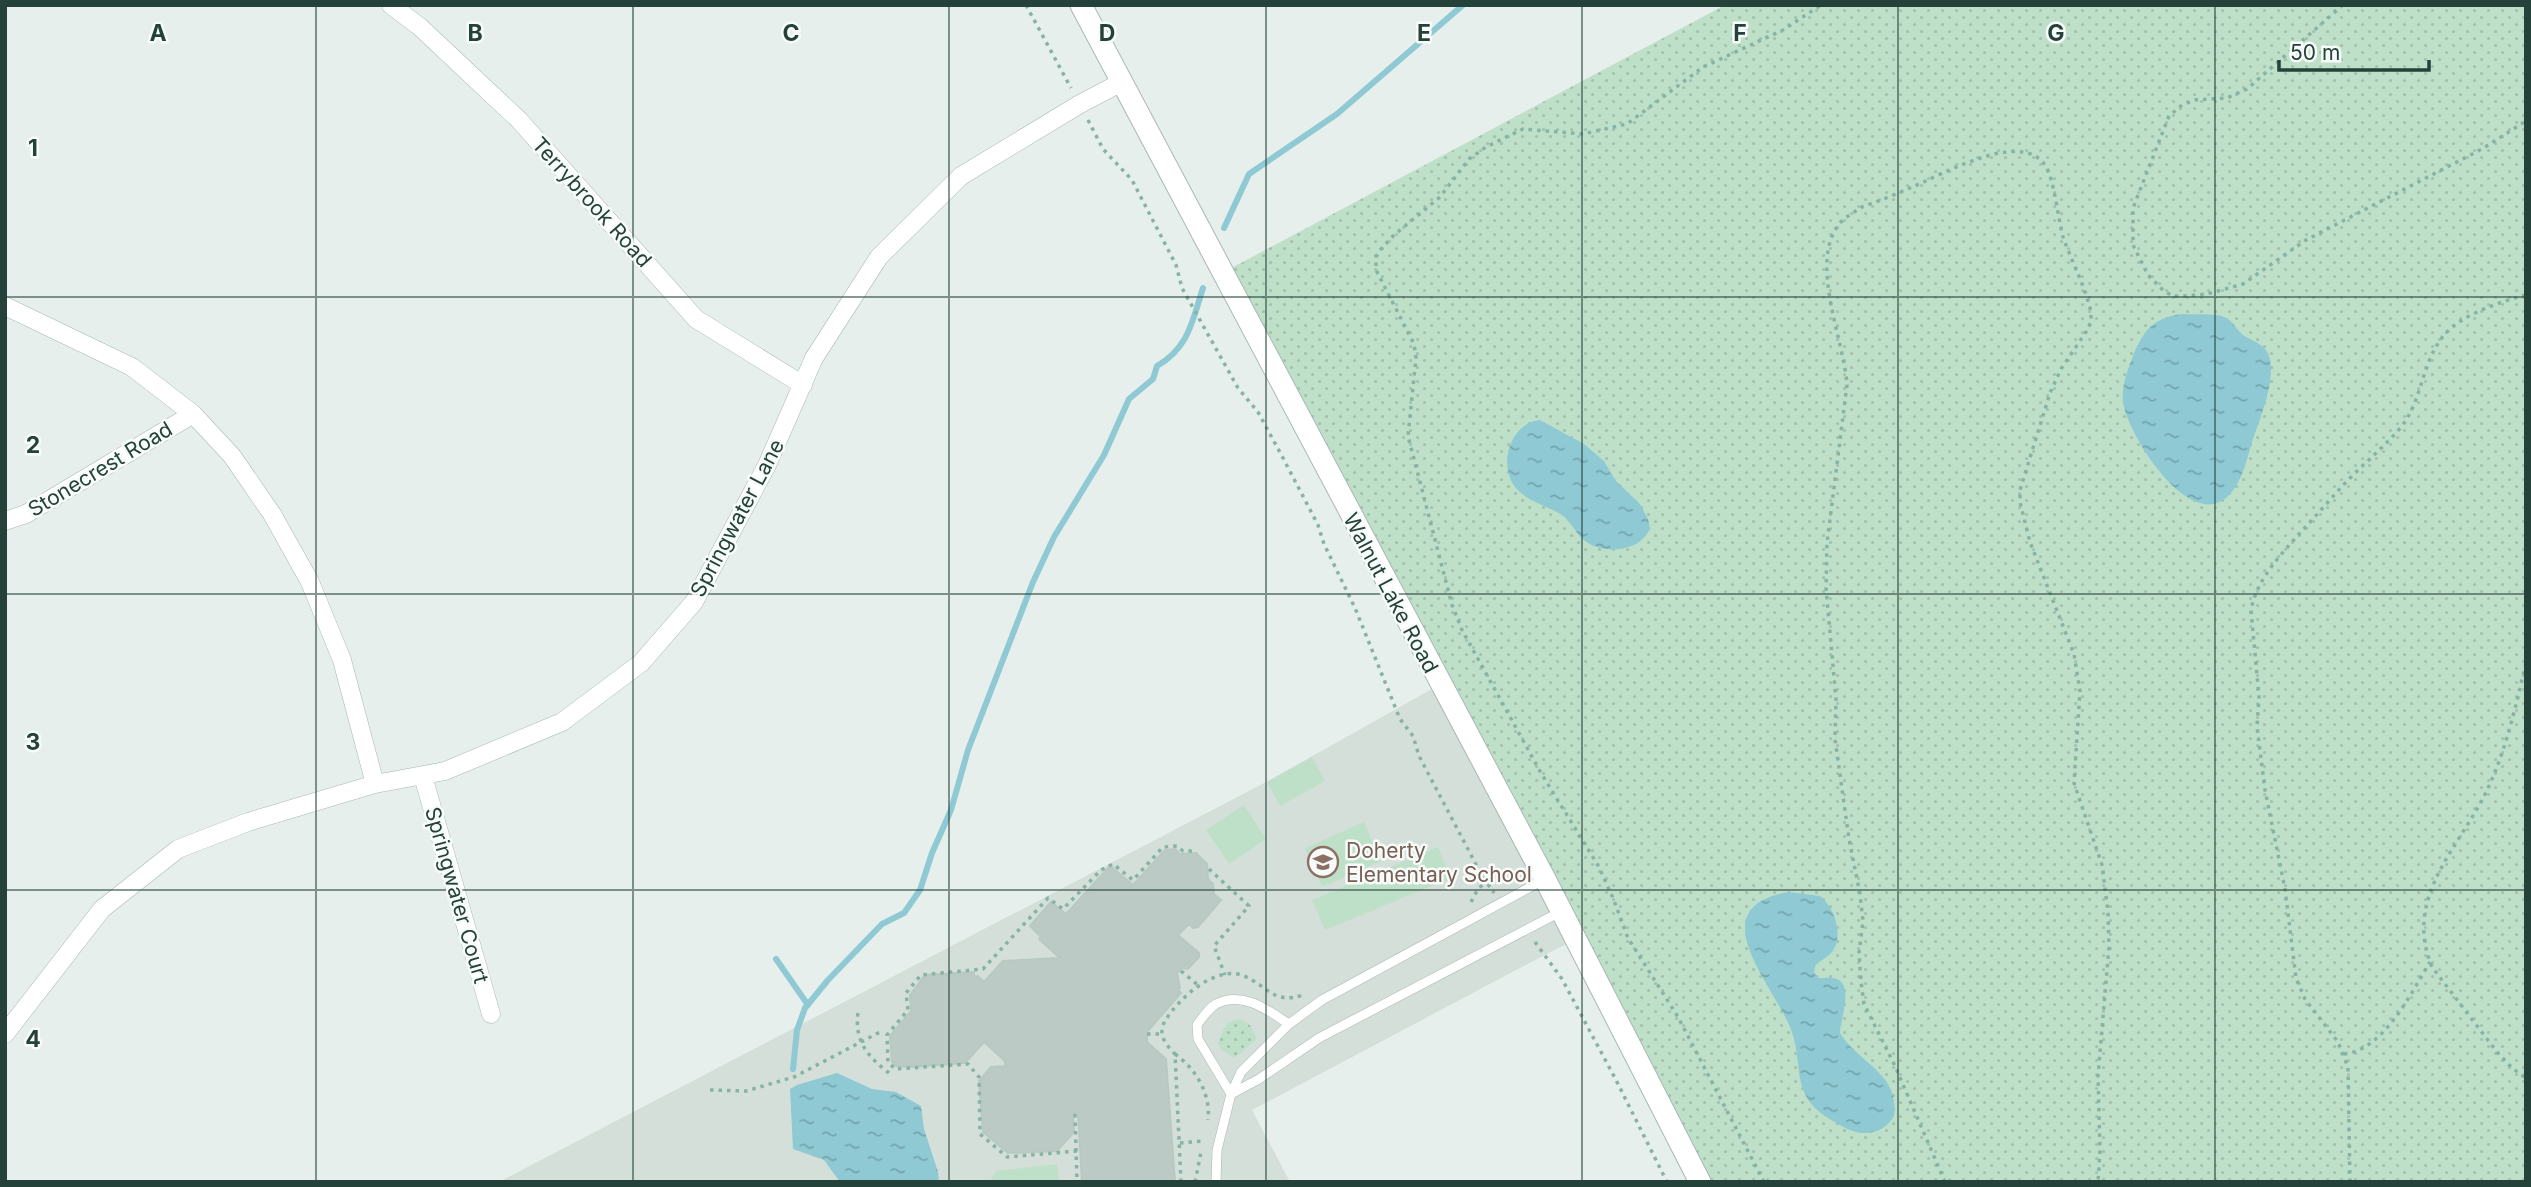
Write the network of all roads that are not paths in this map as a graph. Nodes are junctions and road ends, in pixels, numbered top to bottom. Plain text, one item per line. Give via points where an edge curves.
1 (391, 5) edge
2 (1081, 5) edge
3 (1120, 83) junction
4 (5, 306) edge
5 (803, 385) junction
6 (192, 414) junction
7 (5, 521) edge
8 (423, 776) junction
9 (375, 784) junction
10 (1545, 879) junction
11 (1561, 911) junction
12 (491, 1014) dead end
13 (1289, 1024) junction
14 (5, 1034) edge
15 (1231, 1094) junction
16 (1217, 1181) edge
17 (1700, 1182) edge

1 - 5 street, Terrybrook Road via 519,120 696,319
2 - 3 street, Walnut Lake Road
3 - 5 street, Springwater Lane via 961,176 878,257 814,358
3 - 10 street, Walnut Lake Road
4 - 6 street via 132,368
5 - 8 street, Springwater Lane via 767,465 694,601 640,663 562,722
6 - 7 street, Stonecrest Road via 26,514
6 - 9 street via 232,456 310,582 341,660
8 - 9 street, Springwater Lane
8 - 12 street, Springwater Court
9 - 14 street, Springwater Lane via 248,822 178,849 102,909
10 - 11 street, Walnut Lake Road
10 - 13 lane via 1322,1000
11 - 15 lane via 1319,1038
11 - 17 street, Walnut Lake Road
13 - 15 lane via 1241,1072
13 - 15 lane via 1259,1004 1232,1000 1216,1004 1197,1025 1198,1039
15 - 16 lane via 1217,1150

